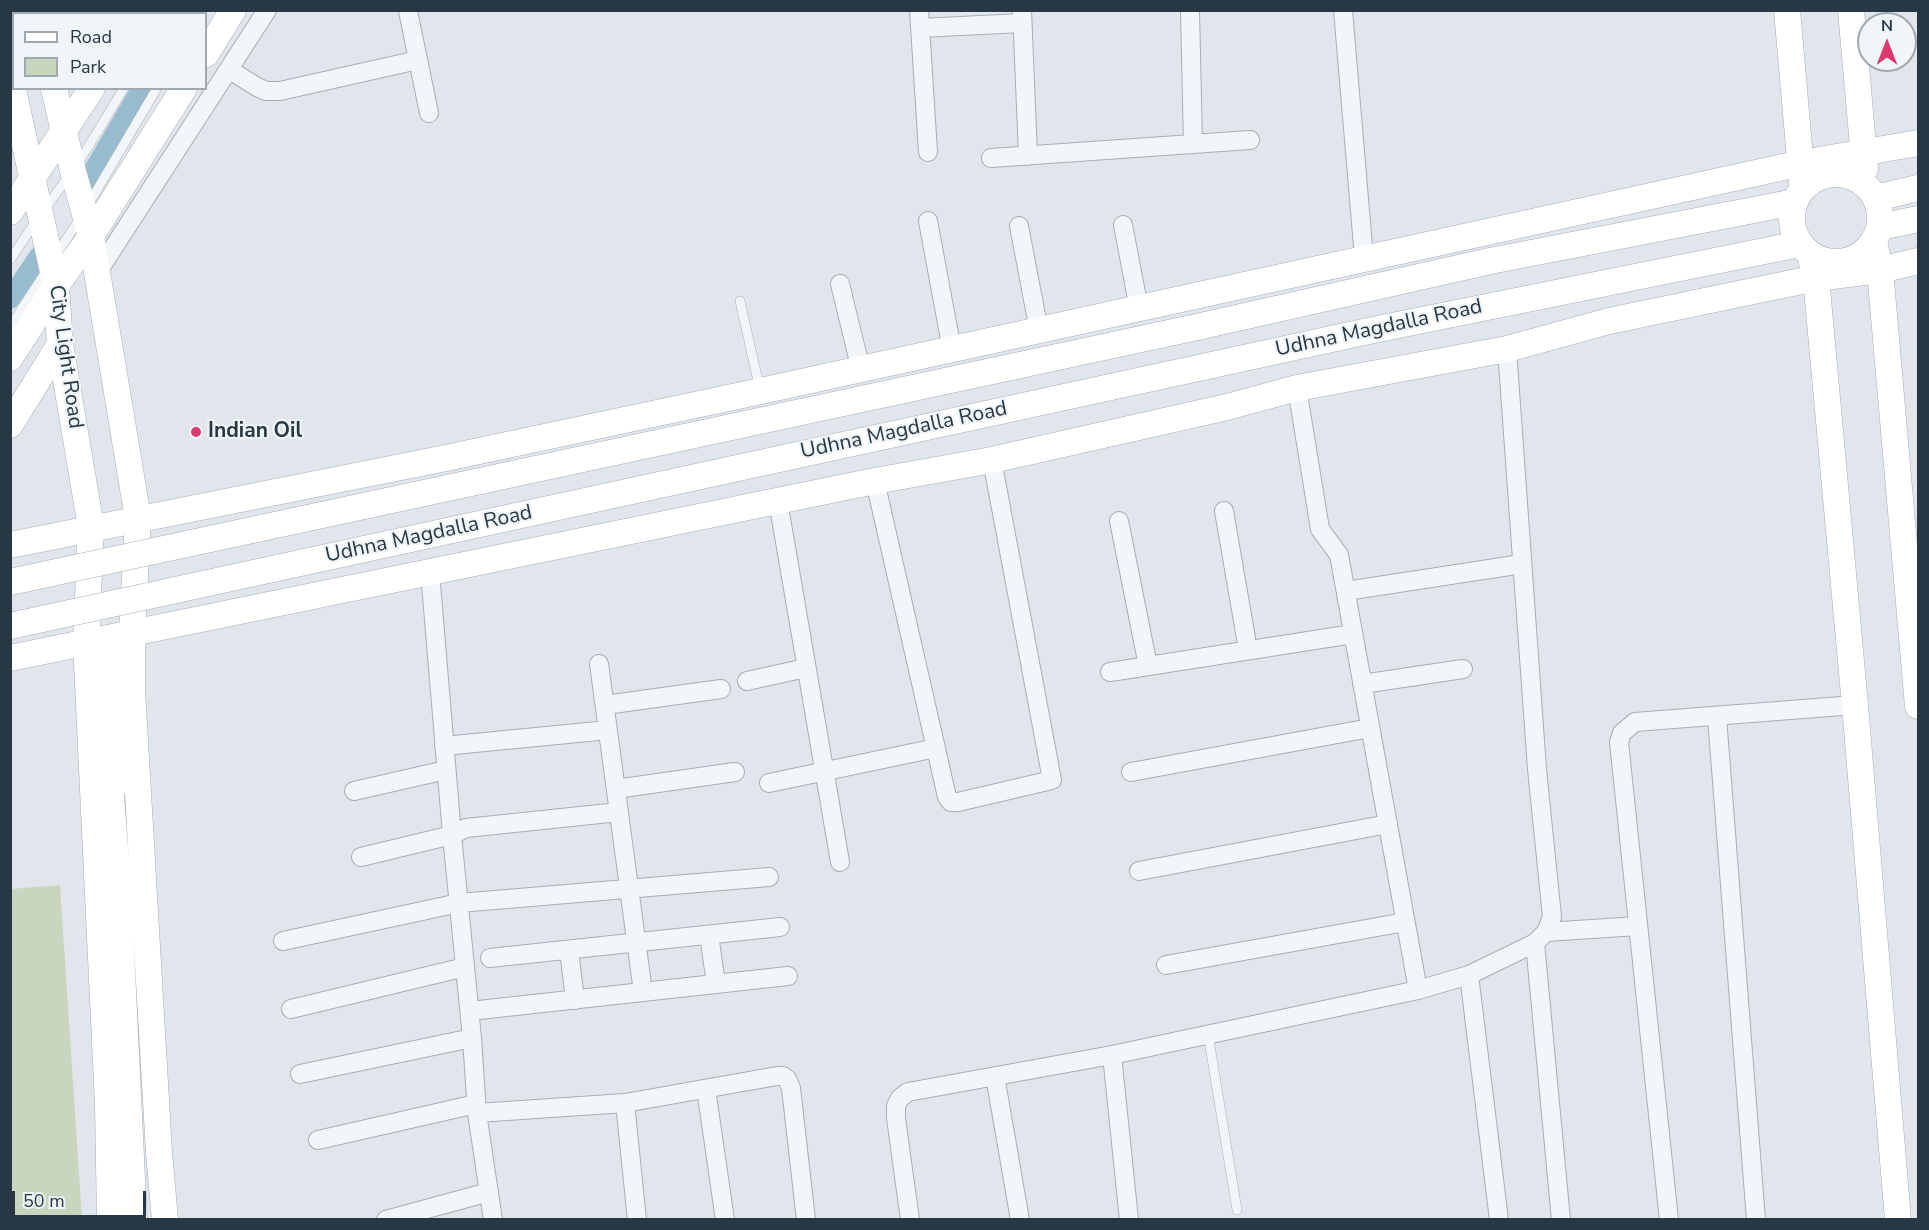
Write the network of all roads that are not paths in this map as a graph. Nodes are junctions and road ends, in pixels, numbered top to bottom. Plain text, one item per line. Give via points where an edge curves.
1 (233, 10) edge
2 (267, 10) edge
3 (1190, 10) edge
4 (1343, 10) edge
5 (1787, 10) edge
6 (1851, 10) edge
7 (408, 11) edge
8 (1022, 17) edge
9 (920, 19) edge
10 (207, 52) edge
11 (418, 60) junction
12 (230, 70) junction
13 (10, 76) edge
14 (54, 90) edge
15 (91, 90) edge
16 (123, 90) edge
17 (156, 90) edge
18 (183, 90) edge
19 (14, 113) edge
20 (429, 113) dead end
21 (65, 132) junction
22 (1250, 140) dead end
23 (1918, 143) edge
24 (1193, 144) junction
25 (928, 152) dead end
26 (1864, 154) junction
27 (1028, 156) junction
28 (991, 158) dead end
29 (1802, 163) junction
30 (73, 171) junction
31 (32, 179) junction
32 (1918, 188) edge
33 (1871, 192) junction
34 (1798, 196) junction
35 (85, 211) junction
36 (10, 212) edge
37 (40, 215) junction
38 (1918, 219) edge
39 (928, 221) dead end
40 (1123, 225) dead end
41 (1019, 226) dead end
42 (1877, 234) junction
43 (91, 236) junction
44 (1364, 258) junction
45 (1808, 258) junction
46 (10, 260) edge
47 (1918, 261) edge
48 (1880, 270) junction
49 (97, 273) junction
50 (53, 275) junction
51 (840, 285) dead end
52 (740, 302) dead end
53 (1139, 309) junction
54 (10, 327) edge
55 (1039, 332) junction
56 (60, 344) junction
57 (1507, 349) junction
58 (952, 350) junction
59 (10, 358) edge
60 (861, 370) junction
61 (1297, 388) junction
62 (761, 392) junction
63 (10, 425) edge
64 (992, 460) junction
65 (875, 481) junction
66 (778, 501) junction
67 (1224, 511) dead end
68 (138, 518) junction
69 (1119, 521) dead end
70 (91, 527) junction
71 (10, 545) edge
72 (1522, 564) junction
73 (430, 572) junction
74 (10, 582) edge
75 (1346, 591) junction
76 (10, 626) edge
77 (1916, 629) edge
78 (1353, 634) junction
79 (110, 638) junction
80 (1248, 651) junction
81 (10, 658) edge
82 (599, 664) dead end
83 (1148, 666) junction
84 (806, 668) junction
85 (1463, 669) dead end
86 (1110, 672) dead end
87 (747, 681) dead end
88 (1362, 684) junction
89 (721, 689) dead end
90 (605, 705) junction
91 (1855, 705) junction
92 (1918, 706) edge
93 (1717, 717) junction
94 (1370, 728) junction
95 (608, 730) junction
96 (444, 746) junction
97 (936, 748) junction
98 (446, 770) junction
99 (824, 771) junction
100 (735, 772) dead end
101 (1131, 772) dead end
102 (768, 783) dead end
103 (616, 789) junction
104 (354, 791) dead end
105 (619, 812) junction
106 (1388, 824) junction
107 (452, 835) junction
108 (361, 857) dead end
109 (840, 862) dead end
110 (1139, 871) dead end
111 (768, 878) dead end
112 (629, 889) junction
113 (459, 903) junction
114 (1405, 922) junction
115 (1638, 926) junction
116 (780, 927) dead end
117 (709, 935) junction
118 (1541, 938) junction
119 (283, 941) dead end
120 (636, 942) junction
121 (569, 950) junction
122 (490, 958) dead end
123 (1166, 965) dead end
124 (465, 968) junction
125 (1469, 975) junction
126 (788, 976) dead end
127 (716, 984) junction
128 (1418, 990) junction
129 (643, 992) junction
130 (575, 1000) junction
131 (291, 1009) dead end
132 (470, 1011) junction
133 (1208, 1034) junction
134 (472, 1038) junction
135 (1112, 1054) junction
136 (300, 1074) dead end
137 (995, 1076) junction
138 (706, 1089) junction
139 (625, 1103) junction
140 (137, 1108) junction
141 (477, 1108) junction
142 (318, 1140) dead end
143 (489, 1192) junction
144 (1237, 1210) dead end
145 (110, 1220) edge
146 (134, 1220) edge
147 (152, 1220) edge
148 (165, 1220) edge
149 (386, 1220) edge
150 (493, 1220) edge
151 (637, 1220) edge
152 (725, 1220) edge
153 (806, 1220) edge
154 (910, 1220) edge
155 (1020, 1220) edge
156 (1129, 1220) edge
157 (1499, 1220) edge
158 (1562, 1220) edge
159 (1669, 1220) edge
160 (1756, 1220) edge
161 (1898, 1220) edge

1 - 10 main road
2 - 12 street
3 - 24 street
4 - 44 street
5 - 29 main road
6 - 26 main road
7 - 11 street
8 - 9 street
8 - 27 street
9 - 25 street
11 - 12 street via 280,90 257,87
11 - 20 street
12 - 49 street
13 - 19 main road, City Light Road
14 - 21 main road
15 - 21 main road
16 - 30 lane
17 - 35 lane
18 - 43 main road
19 - 31 main road, City Light Road
21 - 30 main road
21 - 31 main road
22 - 24 street
23 - 26 main road
24 - 27 street
26 - 29 main road
26 - 33 main road
27 - 28 street
29 - 34 main road
29 - 44 main road
30 - 35 main road
30 - 37 lane
31 - 36 main road
31 - 37 main road, City Light Road
32 - 33 main road
33 - 34 main road, Udhna Magdalla Road via 1841,174 1813,180
33 - 42 main road via 1880,212
34 - 45 main road via 1791,216 1793,230
34 - 74 main road, Udhna Magdalla Road, bridge
35 - 43 main road
35 - 50 lane
37 - 46 lane
37 - 50 main road, City Light Road
38 - 42 main road, Udhna Magdalla Road
39 - 58 street
40 - 53 street
41 - 55 street
42 - 45 main road, Udhna Magdalla Road via 1865,252 1852,260
42 - 48 main road
43 - 49 main road
43 - 50 main road
44 - 53 main road
45 - 48 main road
45 - 57 main road
45 - 76 main road, Udhna Magdalla Road, bridge via 1385,327
45 - 91 main road
47 - 48 main road
48 - 77 main road
49 - 68 main road
50 - 54 lane
50 - 56 main road, City Light Road
50 - 59 main road
51 - 60 street
52 - 62 lane
53 - 55 main road
55 - 58 main road
56 - 63 main road
56 - 70 main road, City Light Road
57 - 61 main road
57 - 72 street
58 - 60 main road
60 - 62 main road
61 - 64 main road
61 - 75 street via 1320,529 1339,555
62 - 68 main road
64 - 65 main road
64 - 97 street via 1052,780 951,802
65 - 66 main road
65 - 97 street
66 - 73 main road
66 - 84 street
67 - 80 street
68 - 70 main road
68 - 79 main road
69 - 83 street
70 - 71 main road
70 - 79 main road, City Light Road
72 - 75 street
72 - 118 street via 1552,917
73 - 79 main road
73 - 96 street
75 - 78 street
77 - 92 main road
78 - 80 street
78 - 88 street
79 - 81 main road
79 - 140 main road via 117,757 130,792
79 - 145 main road
79 - 148 main road via 132,702
80 - 83 street
82 - 90 street
83 - 86 street
84 - 87 street
84 - 99 street
85 - 88 street
88 - 94 street
89 - 90 street
90 - 95 street
91 - 93 street
91 - 161 main road
93 - 115 street via 1635,722 1622,733 1619,742
93 - 160 street
94 - 101 street
94 - 106 street
95 - 96 street
95 - 103 street
96 - 98 street
97 - 99 street
98 - 104 street
98 - 107 street
99 - 102 street
99 - 109 street
100 - 103 street
103 - 105 street
105 - 107 street via 466,828
105 - 112 street
106 - 110 street
106 - 114 street
107 - 108 street
107 - 113 street
111 - 112 street
112 - 113 street
112 - 120 street
113 - 119 street
113 - 124 street
114 - 123 street
114 - 128 street
115 - 118 street
115 - 159 street
116 - 117 street
117 - 120 street
117 - 127 street
118 - 125 street
118 - 158 street
120 - 121 street
120 - 129 street
121 - 122 street
121 - 130 street
124 - 131 street
124 - 132 street
125 - 128 street
125 - 157 street
126 - 127 street
127 - 129 street
128 - 133 street
129 - 130 street
130 - 132 street
132 - 134 street
133 - 135 street
133 - 144 lane
134 - 136 street
134 - 141 street
135 - 137 street
135 - 156 street
137 - 154 street via 908,1092 900,1098 896,1118
137 - 155 street
138 - 139 street
138 - 152 street
138 - 153 street via 777,1076 787,1079
139 - 141 street
139 - 151 street
140 - 146 main road
140 - 147 main road
141 - 142 street
141 - 143 street
143 - 149 street
143 - 150 street

